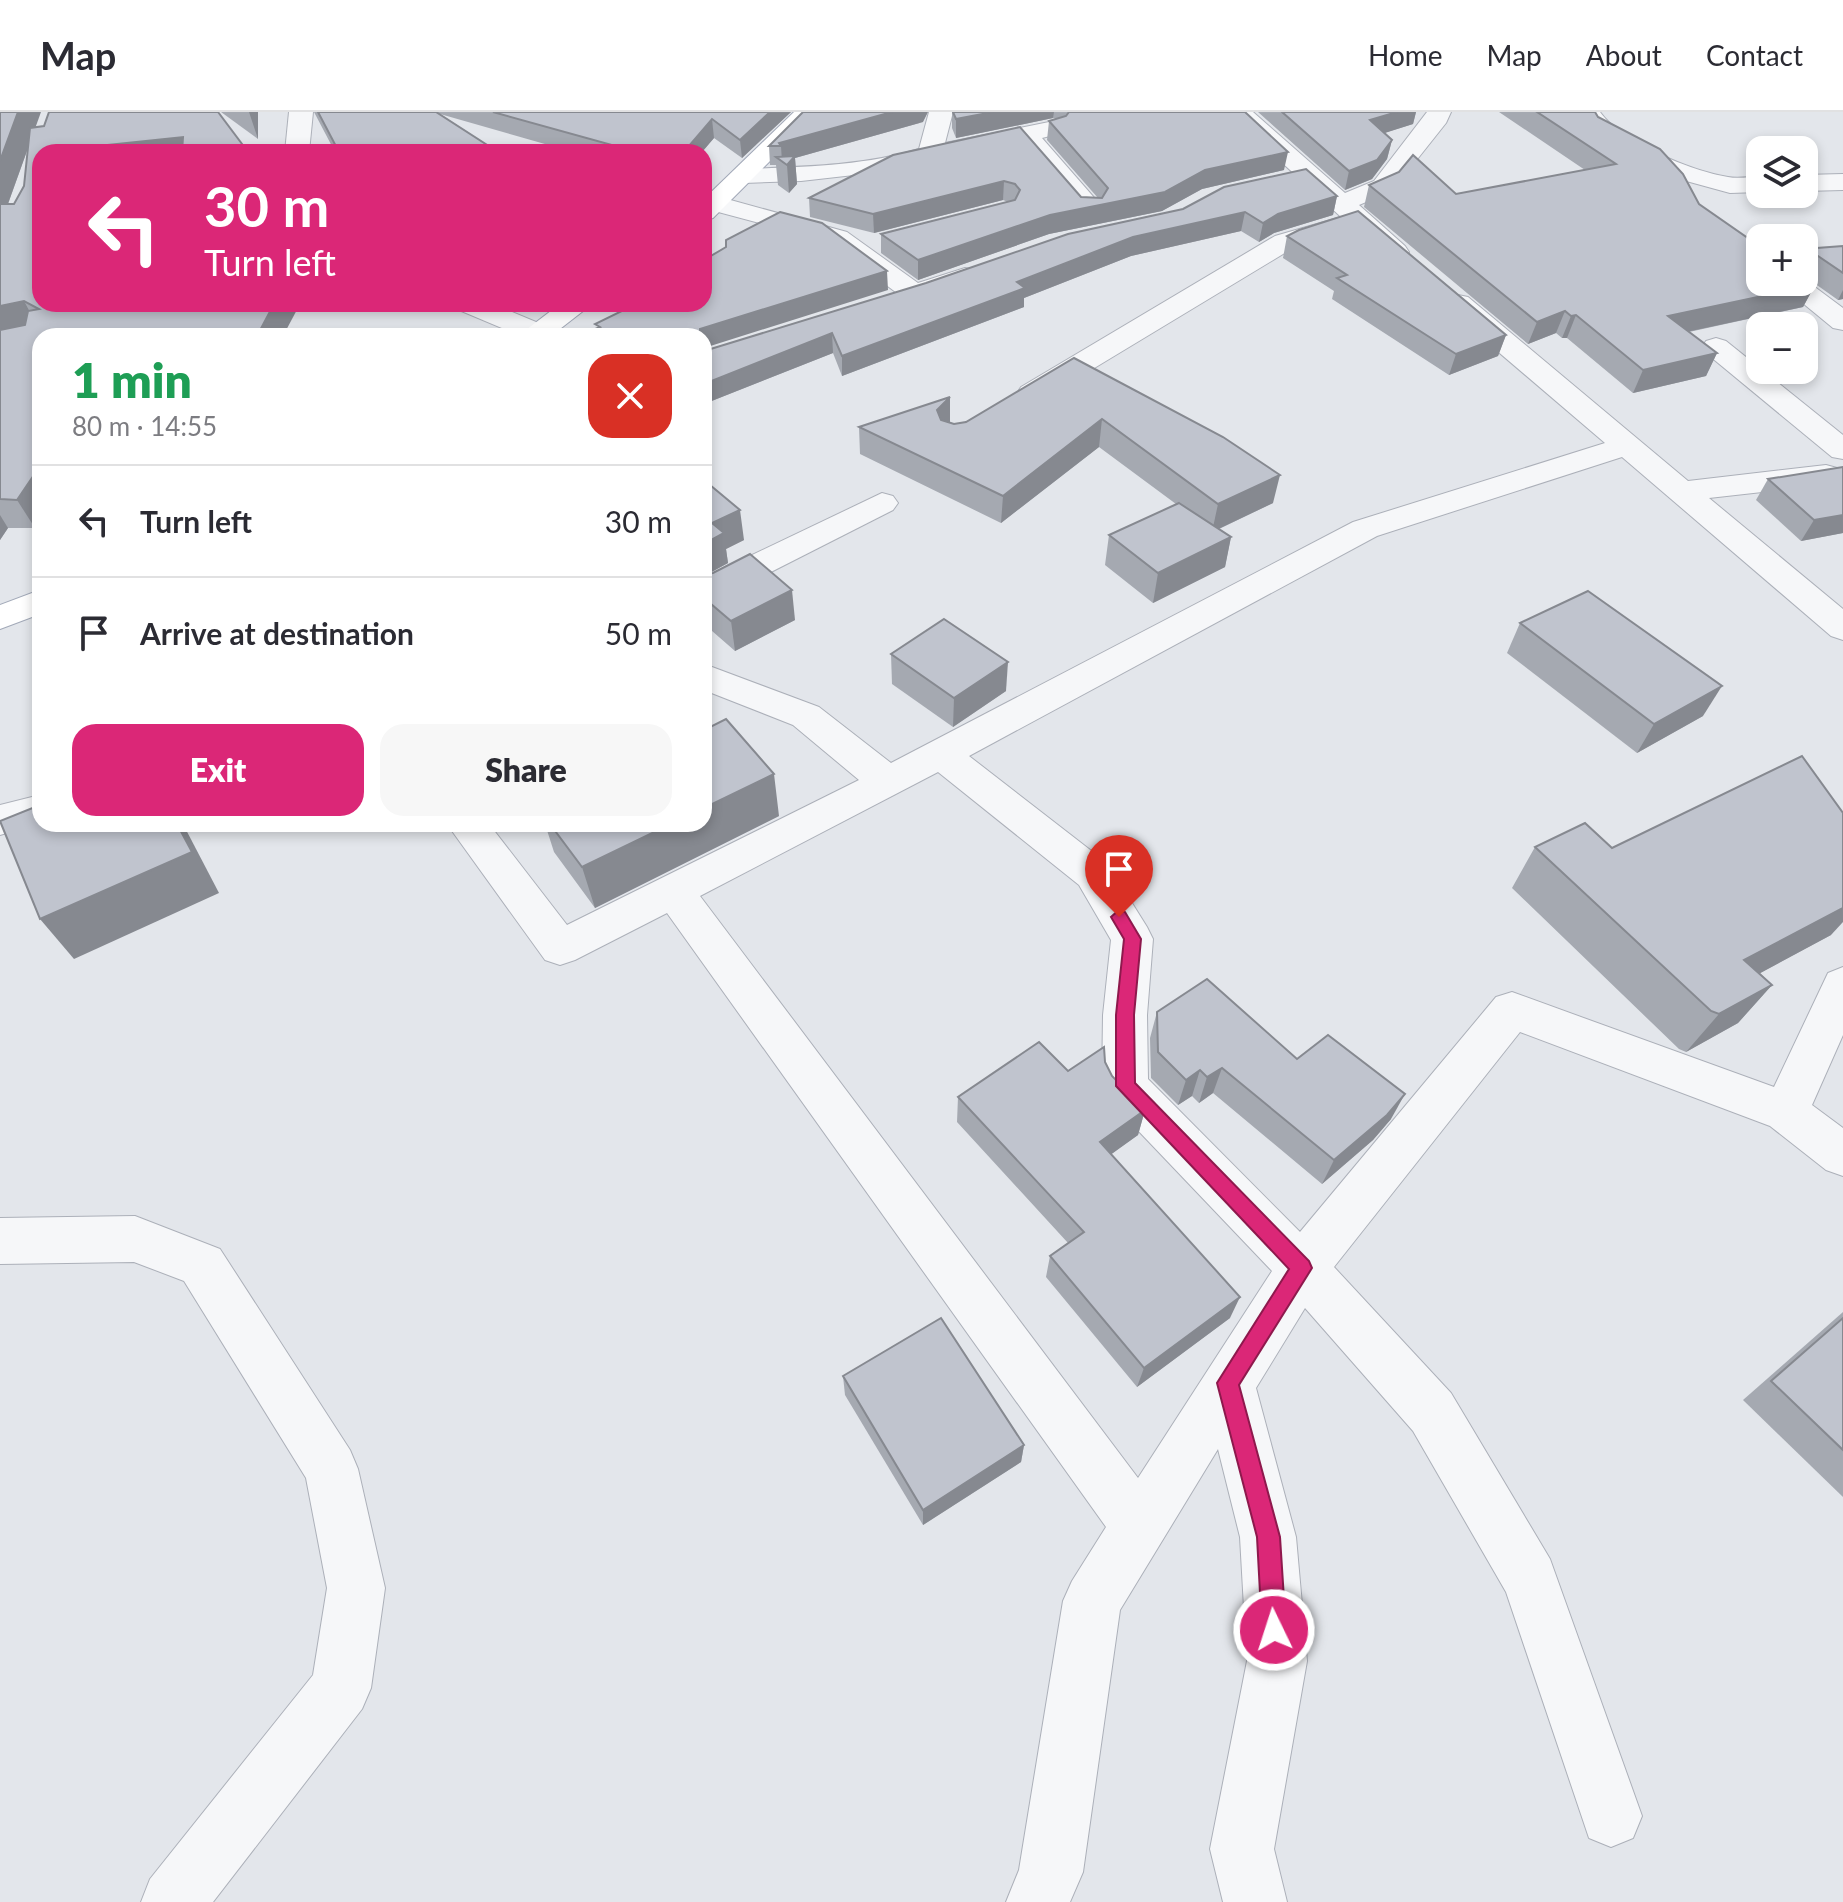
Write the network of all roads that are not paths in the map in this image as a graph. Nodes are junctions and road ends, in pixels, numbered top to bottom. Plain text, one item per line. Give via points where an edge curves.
1 (301, 112) edge
2 (807, 112) edge
3 (941, 112) edge
4 (1239, 112) edge
5 (1439, 112) edge
6 (1588, 112) edge
7 (1054, 128) edge
8 (1026, 134) junction
9 (298, 144) edge
10 (930, 153) junction
11 (1677, 171) junction
12 (744, 176) junction
13 (1843, 182) edge
14 (1818, 183) edge
15 (1746, 184) edge
16 (712, 207) edge
17 (1694, 207) edge
18 (712, 209) edge
19 (1091, 209) edge
20 (1348, 212) junction
21 (836, 237) junction
22 (888, 241) edge
23 (987, 268) edge
24 (1416, 269) edge
25 (1440, 288) edge
26 (1809, 296) edge
27 (487, 312) edge
28 (567, 312) edge
29 (1843, 322) edge
30 (522, 328) edge
31 (544, 328) edge
32 (1716, 347) dead end
33 (1007, 407) edge
34 (1630, 446) junction
35 (1843, 450) edge
36 (1843, 473) edge
37 (1682, 491) junction
38 (882, 503) dead end
39 (712, 588) edge
40 (32, 604) edge
41 (0, 618) edge
42 (1843, 628) edge
43 (712, 679) edge
44 (941, 754) junction
45 (888, 782) junction
46 (32, 811) edge
47 (0, 820) edge
48 (473, 832) edge
49 (673, 890) junction
50 (1843, 985) edge
51 (1786, 1112) junction
52 (1843, 1155) edge
53 (0, 1241) edge
54 (1302, 1268) junction
55 (1228, 1383) junction
56 (1139, 1525) junction
57 (1611, 1816) dead end
58 (173, 1902) edge
59 (1038, 1902) edge
60 (1255, 1902) edge

1 - 9 street
2 - 12 main road
3 - 10 street
4 - 20 street via 1294,178
5 - 20 street via 1383,186
6 - 11 street via 1601,131
7 - 8 street
8 - 10 street
8 - 19 street
10 - 12 street via 898,163
11 - 15 street
11 - 17 street
12 - 16 main road
13 - 14 street
18 - 21 street
20 - 24 street
20 - 33 street via 1284,242
21 - 22 street via 874,244
21 - 23 street via 902,298
25 - 34 street
26 - 29 street
27 - 30 street
28 - 31 main road
32 - 35 street
34 - 37 street
34 - 44 street via 1365,529
36 - 37 street
37 - 42 street
38 - 39 street
40 - 41 main road
43 - 45 street via 806,716
44 - 45 street
44 - 54 street via 1093,874 1132,939 1125,1086
45 - 49 street
46 - 47 street
48 - 49 street via 560,948
49 - 56 street
50 - 51 street
51 - 52 street
51 - 54 street via 1512,1010
53 - 58 street via 135,1239 202,1265 331,1469 356,1588 341,1688
54 - 55 street
54 - 57 street via 1432,1412 1530,1579
55 - 56 street
55 - 60 street via 1268,1537 1277,1661 1242,1849
56 - 59 street via 1092,1601 1051,1872

